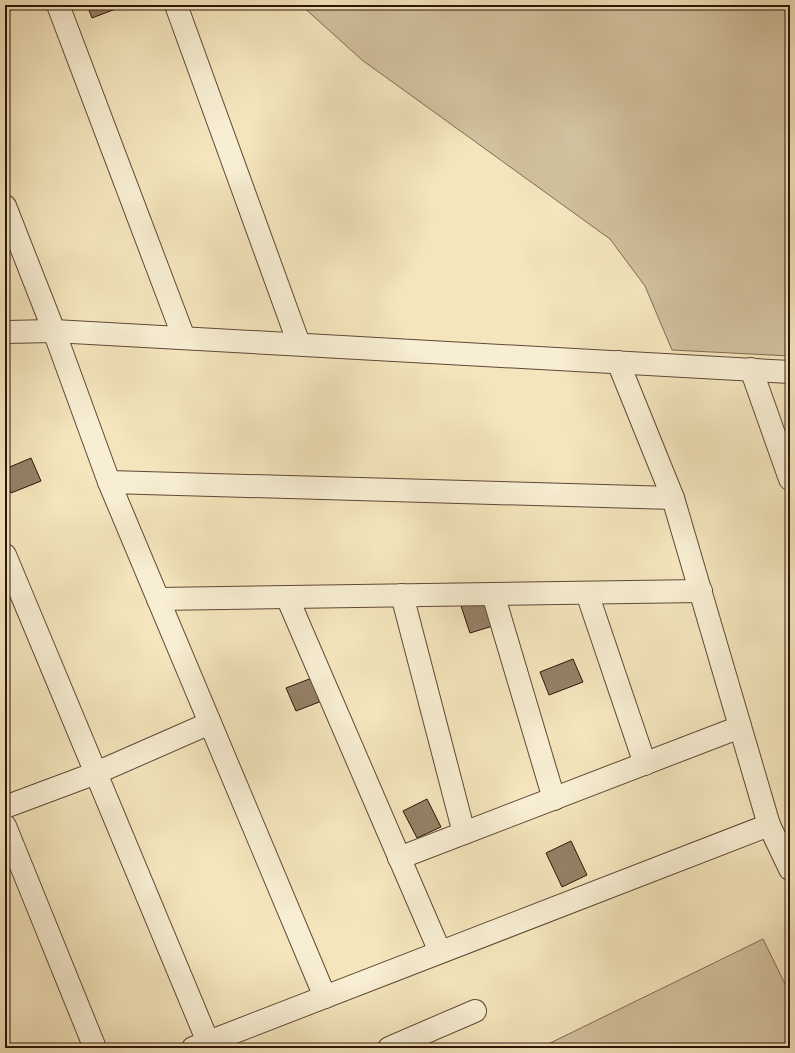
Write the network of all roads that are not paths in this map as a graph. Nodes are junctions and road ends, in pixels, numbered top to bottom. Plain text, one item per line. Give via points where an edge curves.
1 (58, 5) edge
2 (176, 5) edge
3 (5, 206) edge
4 (54, 331) junction
5 (5, 332) edge
6 (184, 338) junction
7 (299, 344) junction
8 (618, 362) junction
9 (751, 370) junction
10 (790, 372) edge
11 (790, 479) edge
12 (109, 482) junction
13 (673, 498) junction
14 (5, 555) edge
15 (701, 591) junction
16 (587, 593) junction
17 (493, 594) junction
18 (402, 595) junction
19 (287, 597) junction
20 (158, 599) junction
21 (210, 723) junction
22 (740, 727) junction
23 (645, 764) junction
24 (96, 773) junction
25 (554, 799) junction
26 (5, 807) edge
27 (769, 825) junction
28 (5, 826) edge
29 (464, 833) junction
30 (399, 858) junction
31 (790, 869) edge
32 (440, 952) junction
33 (325, 997) junction
34 (475, 1011) dead end
35 (200, 1045) edge
36 (95, 1048) edge
37 (389, 1048) edge

1 - 6 street
2 - 7 street
3 - 4 street
4 - 5 street
4 - 6 street
4 - 12 street
6 - 7 street
7 - 8 street
8 - 9 street
8 - 13 street
9 - 10 street
9 - 11 street
12 - 13 street
12 - 20 street
13 - 15 street
14 - 24 street
15 - 16 street
15 - 22 street
16 - 17 street
16 - 23 street
17 - 18 street
17 - 25 street
18 - 19 street
18 - 29 street
19 - 20 street
19 - 30 street
20 - 21 street
21 - 24 street
21 - 33 street
22 - 23 street
22 - 27 street
23 - 25 street
24 - 26 street
24 - 35 street
25 - 29 street
27 - 31 street
27 - 32 street
28 - 36 street
29 - 30 street
30 - 32 street
32 - 33 street
33 - 35 street
34 - 37 street

